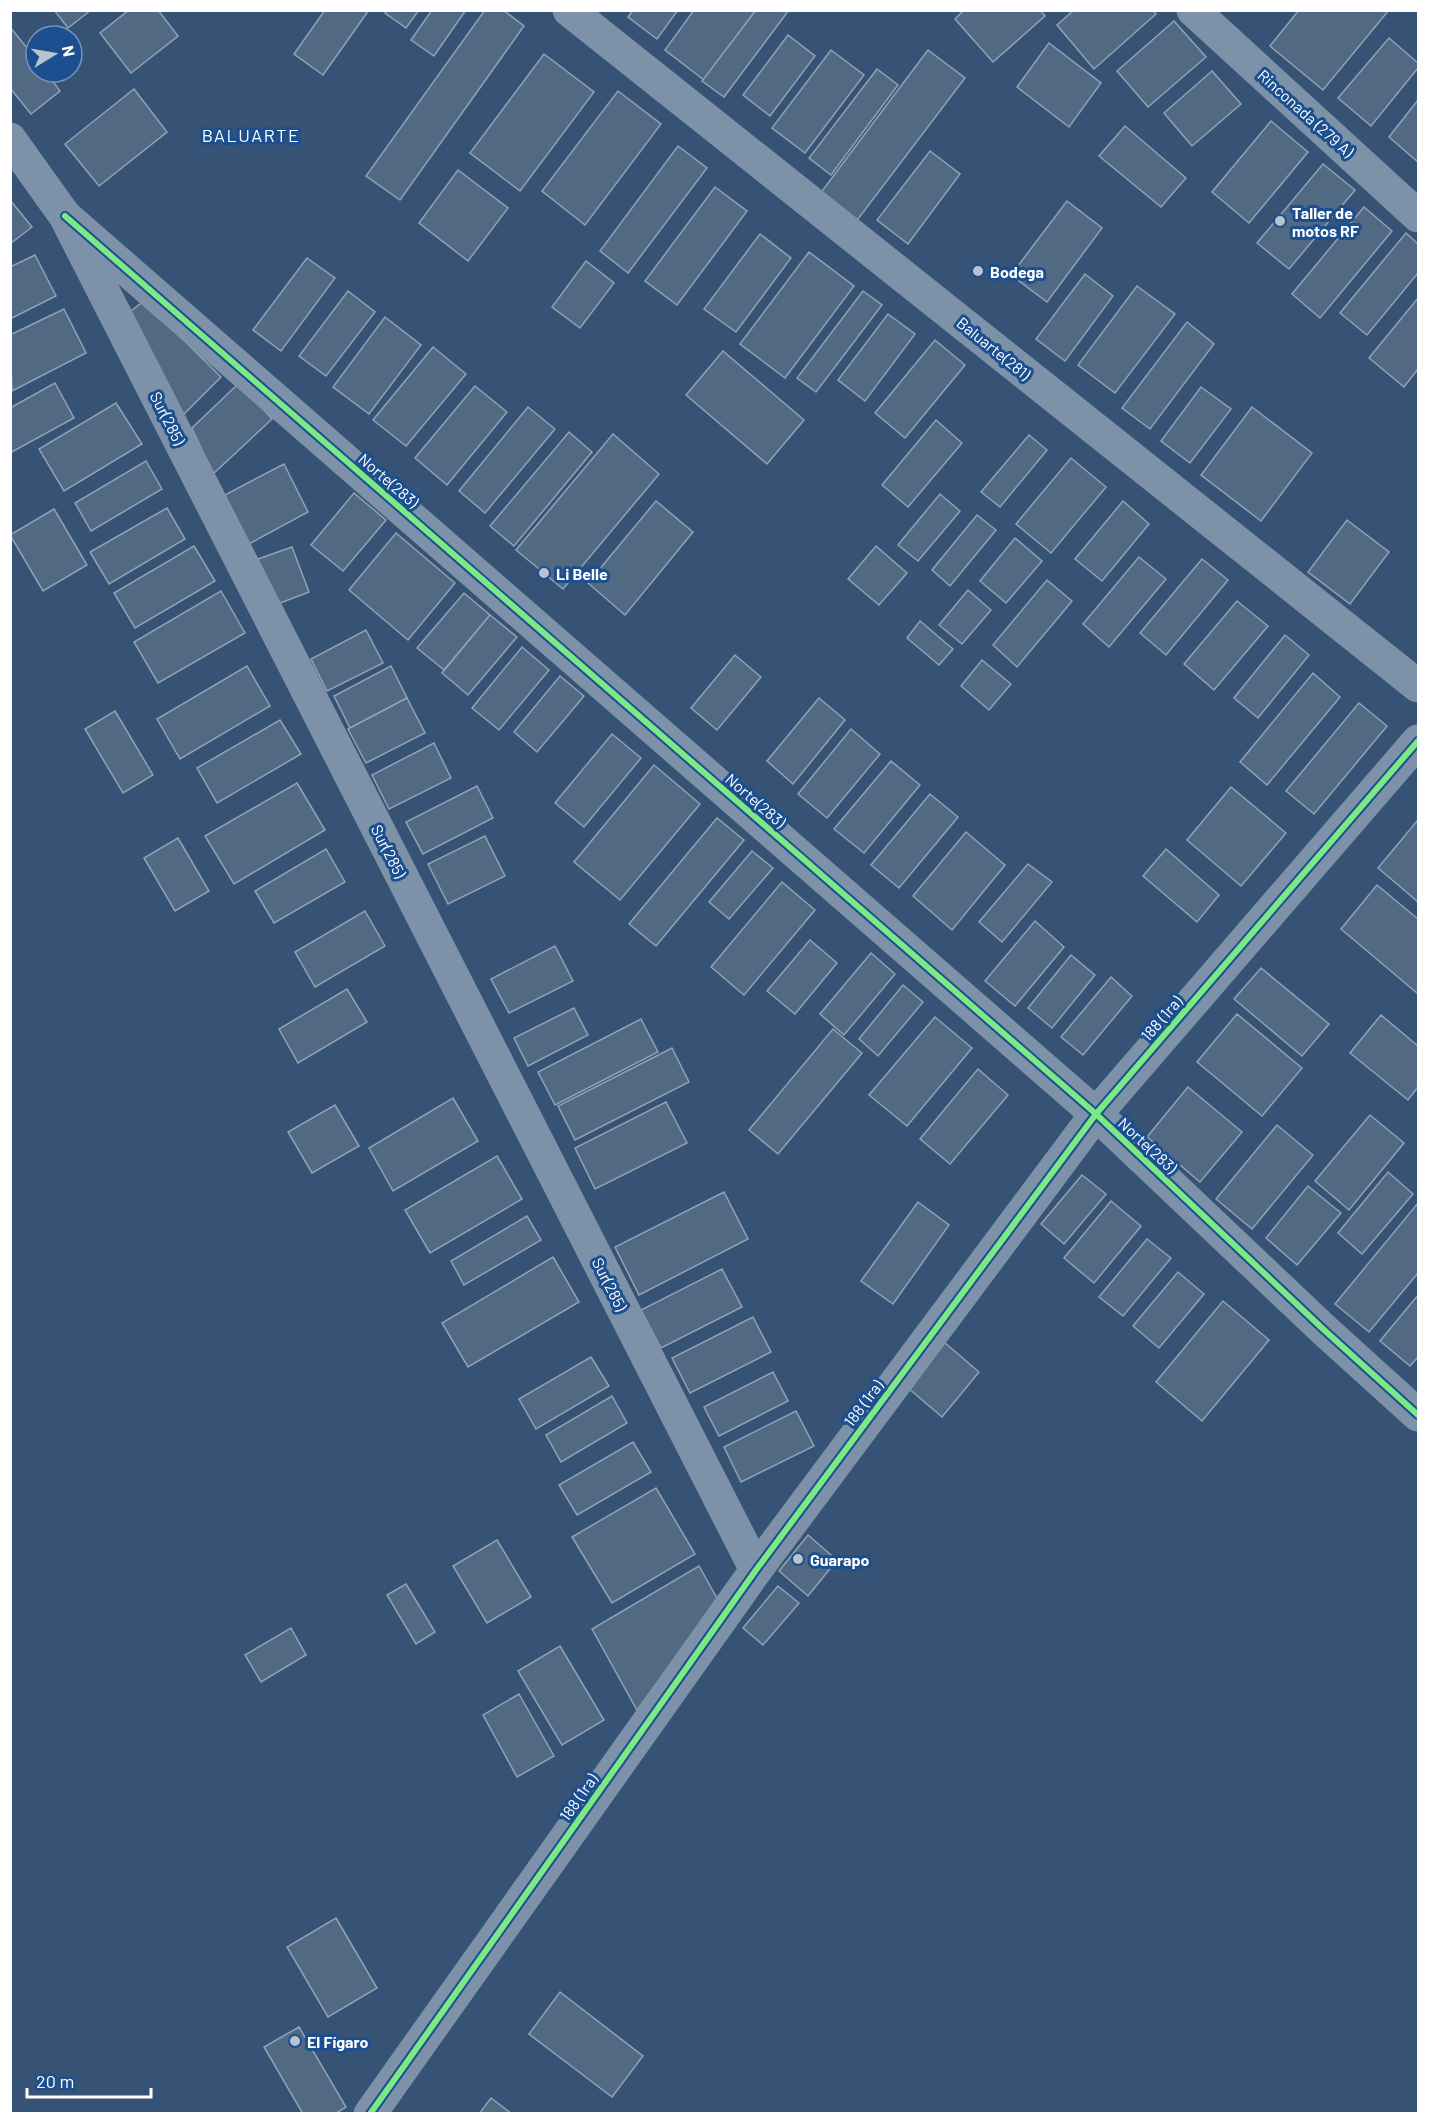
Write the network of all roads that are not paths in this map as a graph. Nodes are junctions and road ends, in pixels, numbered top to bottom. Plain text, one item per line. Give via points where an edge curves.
1 (569, 10) edge
2 (1193, 10) edge
3 (10, 139) edge
4 (65, 216) junction
5 (1419, 216) edge
6 (1419, 686) edge
7 (1419, 741) edge
8 (1096, 1114) junction
9 (1419, 1415) edge
10 (756, 1570) junction
11 (370, 2114) edge

1 - 6 street, Baluarte(281)
2 - 5 street, Rinconada (279 A)
3 - 4 street, Sur(285)
4 - 8 street, Norte(283)
4 - 10 street, Sur(285)
7 - 8 street, 188 (1ra)
8 - 9 street, Norte(283)
8 - 10 street, 188 (1ra)
10 - 11 street, 188 (1ra)

